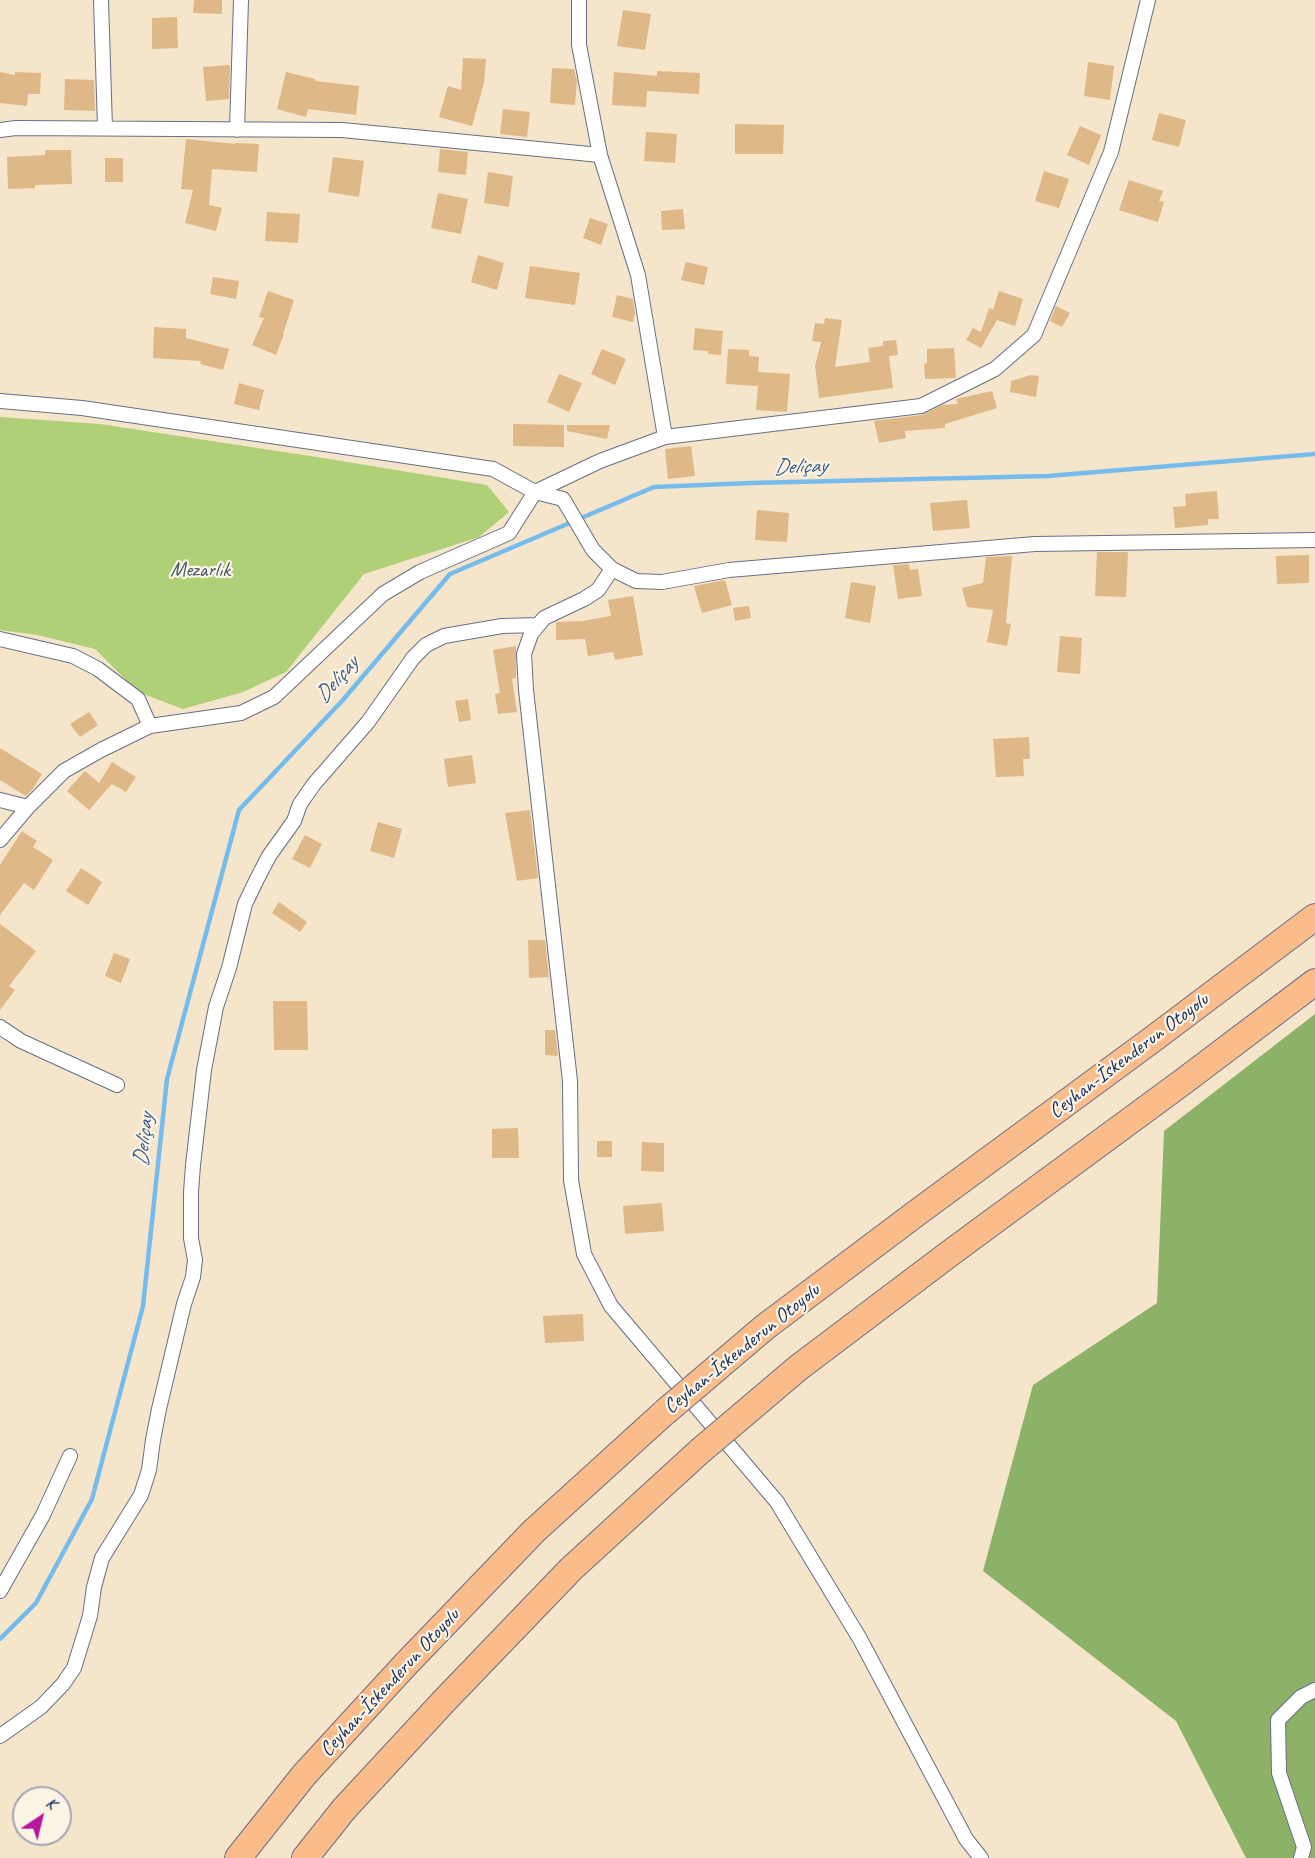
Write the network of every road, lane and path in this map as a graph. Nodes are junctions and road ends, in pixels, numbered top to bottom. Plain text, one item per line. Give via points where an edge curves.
1 (101, 0) edge
2 (241, 0) edge
3 (579, 0) edge
4 (1148, 0) edge
5 (105, 128) junction
6 (237, 129) junction
7 (0, 130) edge
8 (600, 155) junction
9 (0, 401) edge
10 (664, 436) junction
11 (535, 492) junction
12 (1315, 540) edge
13 (612, 569) junction
14 (538, 625) junction
15 (0, 639) edge
16 (150, 726) junction
17 (0, 800) edge
18 (28, 807) junction
19 (0, 840) edge
20 (1315, 917) edge
21 (1315, 982) edge
22 (0, 1027) edge
23 (117, 1085) dead end
24 (70, 1456) dead end
25 (0, 1591) edge
26 (1315, 1690) edge
27 (0, 1736) edge
28 (238, 1858) edge
29 (305, 1858) edge
30 (981, 1858) edge
31 (1301, 1858) edge

1 - 5 street
2 - 6 street
3 - 8 street via 579,45
4 - 10 street via 1112,152 1034,335 995,369 921,406
5 - 6 street
5 - 7 street
6 - 8 street via 342,130
8 - 10 street via 638,275
9 - 11 street via 82,408 493,469
10 - 11 street
11 - 13 street via 563,499 592,550
11 - 16 street via 509,533 420,572 383,594 274,697 242,713
12 - 13 street via 1035,544 729,570 662,582 636,581
13 - 14 street via 598,590 544,618
14 - 27 street via 502,626 444,636 426,645 368,722 314,784 257,879 245,904 216,1007 204,1070 191,1192 193,1277 159,1409 149,1470 141,1495 102,1558 74,1668 41,1707
14 - 30 street via 524,654 526,690 570,1081 571,1180 584,1254 610,1306 777,1502 860,1639 966,1839
15 - 16 street via 73,656 98,669 138,699
16 - 18 street via 64,771
17 - 18 street
18 - 19 street
20 - 28 highway, Ceyhan-İskenderun Otoyolu, bridge via 765,1327 665,1412 534,1531 406,1664 304,1775
21 - 29 highway, bridge via 798,1368 700,1451 571,1569 344,1809
22 - 23 street via 21,1041
24 - 25 street via 43,1515
26 - 31 street via 1300,1697 1278,1720 1279,1773 1304,1847

